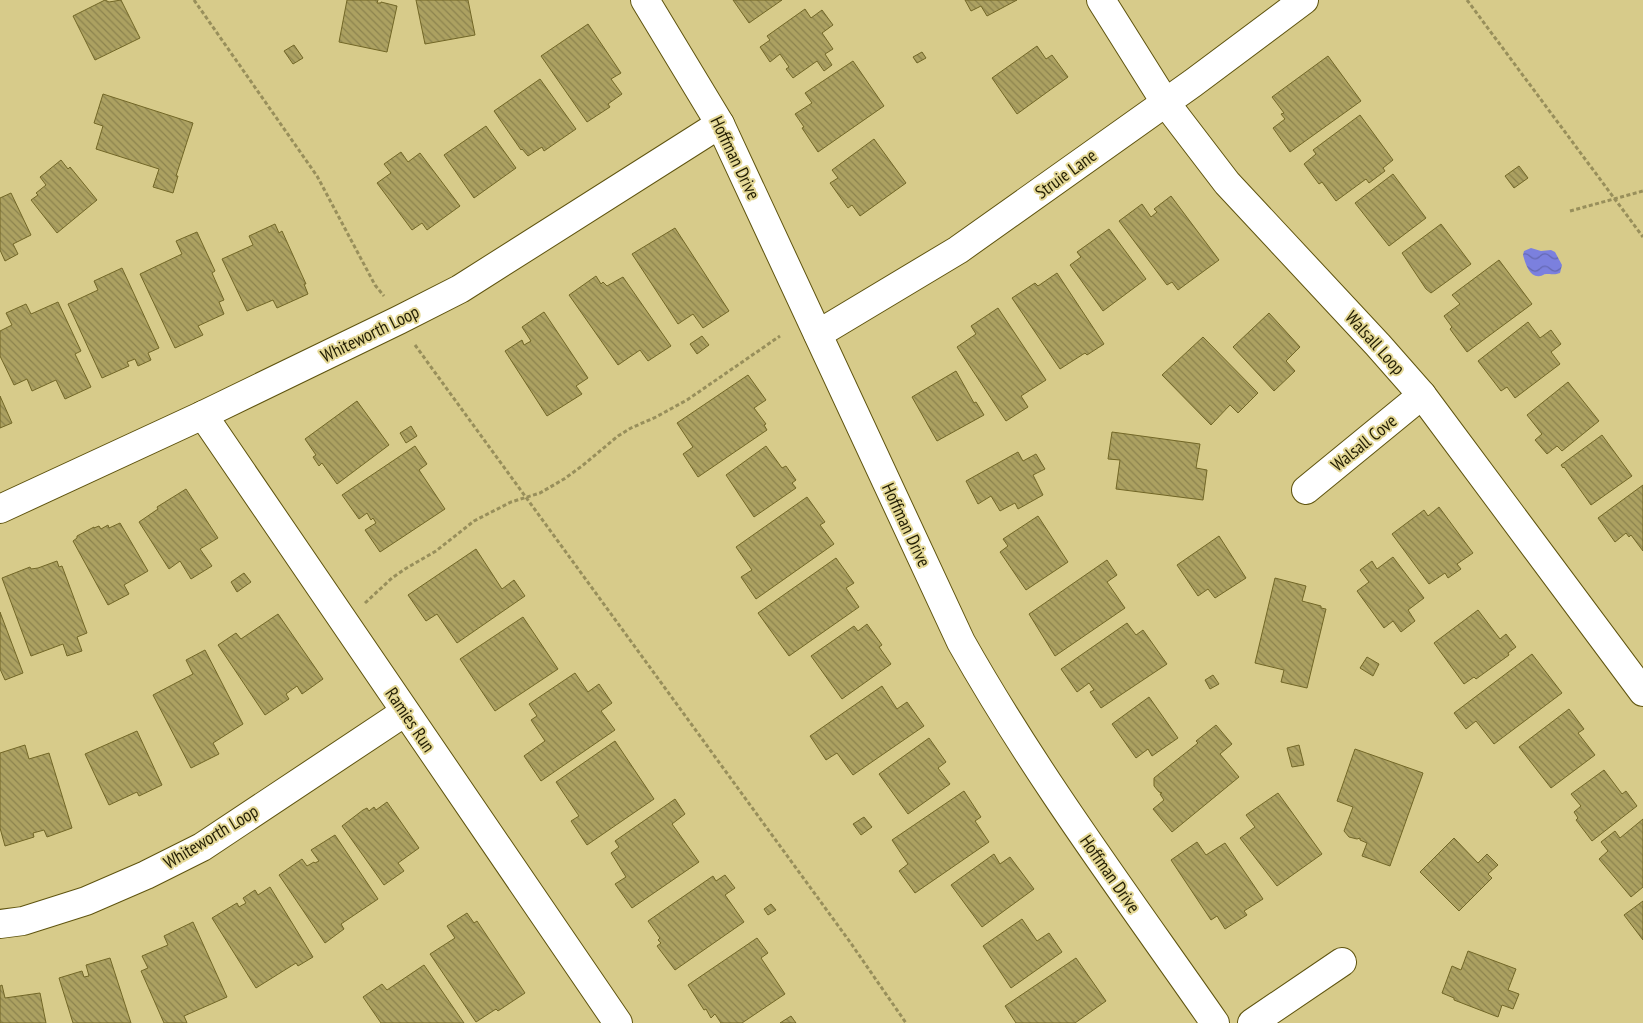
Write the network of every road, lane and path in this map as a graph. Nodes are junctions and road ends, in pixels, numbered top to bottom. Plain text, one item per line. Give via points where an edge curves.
1 (194, 0) edge
2 (645, 0) edge
3 (1101, 0) edge
4 (1304, 0) edge
5 (1467, 0) edge
6 (1165, 102) junction
7 (720, 124) junction
8 (1643, 191) edge
9 (1614, 199) junction
10 (1570, 211) dead end
11 (1643, 237) edge
12 (387, 300) dead end
13 (818, 334) junction
14 (780, 336) dead end
15 (415, 345) dead end
16 (1422, 395) junction
17 (203, 415) junction
18 (1306, 490) dead end
19 (526, 498) junction
20 (0, 508) edge
21 (364, 604) dead end
22 (1643, 692) edge
23 (405, 712) junction
24 (0, 924) edge
25 (1342, 962) dead end
26 (617, 1023) edge
27 (906, 1023) edge
28 (1215, 1023) edge
29 (1252, 1023) edge

1 - 12 path via 317,176
2 - 7 street, Hoffman Drive
3 - 6 street, Walsall Loop
4 - 6 street, Struie Lane
5 - 9 path
6 - 13 street, Struie Lane via 958,250
6 - 16 street, Walsall Loop via 1227,184
7 - 13 street, Hoffman Drive
7 - 17 street, Whiteworth Loop via 460,289
8 - 9 path
9 - 10 path
9 - 11 path
13 - 28 street, Hoffman Drive via 933,585 993,698 1040,774
14 - 19 path via 687,400 624,432 564,479
15 - 19 path
16 - 18 street, Walsall Cove
16 - 22 street, Walsall Loop
17 - 20 street, Whiteworth Loop
17 - 23 street, Ramies Run
19 - 21 path via 474,521 436,551 392,578
19 - 27 path
23 - 24 street, Whiteworth Loop via 202,847 146,876 86,901
23 - 26 street, Ramies Run
25 - 29 street

